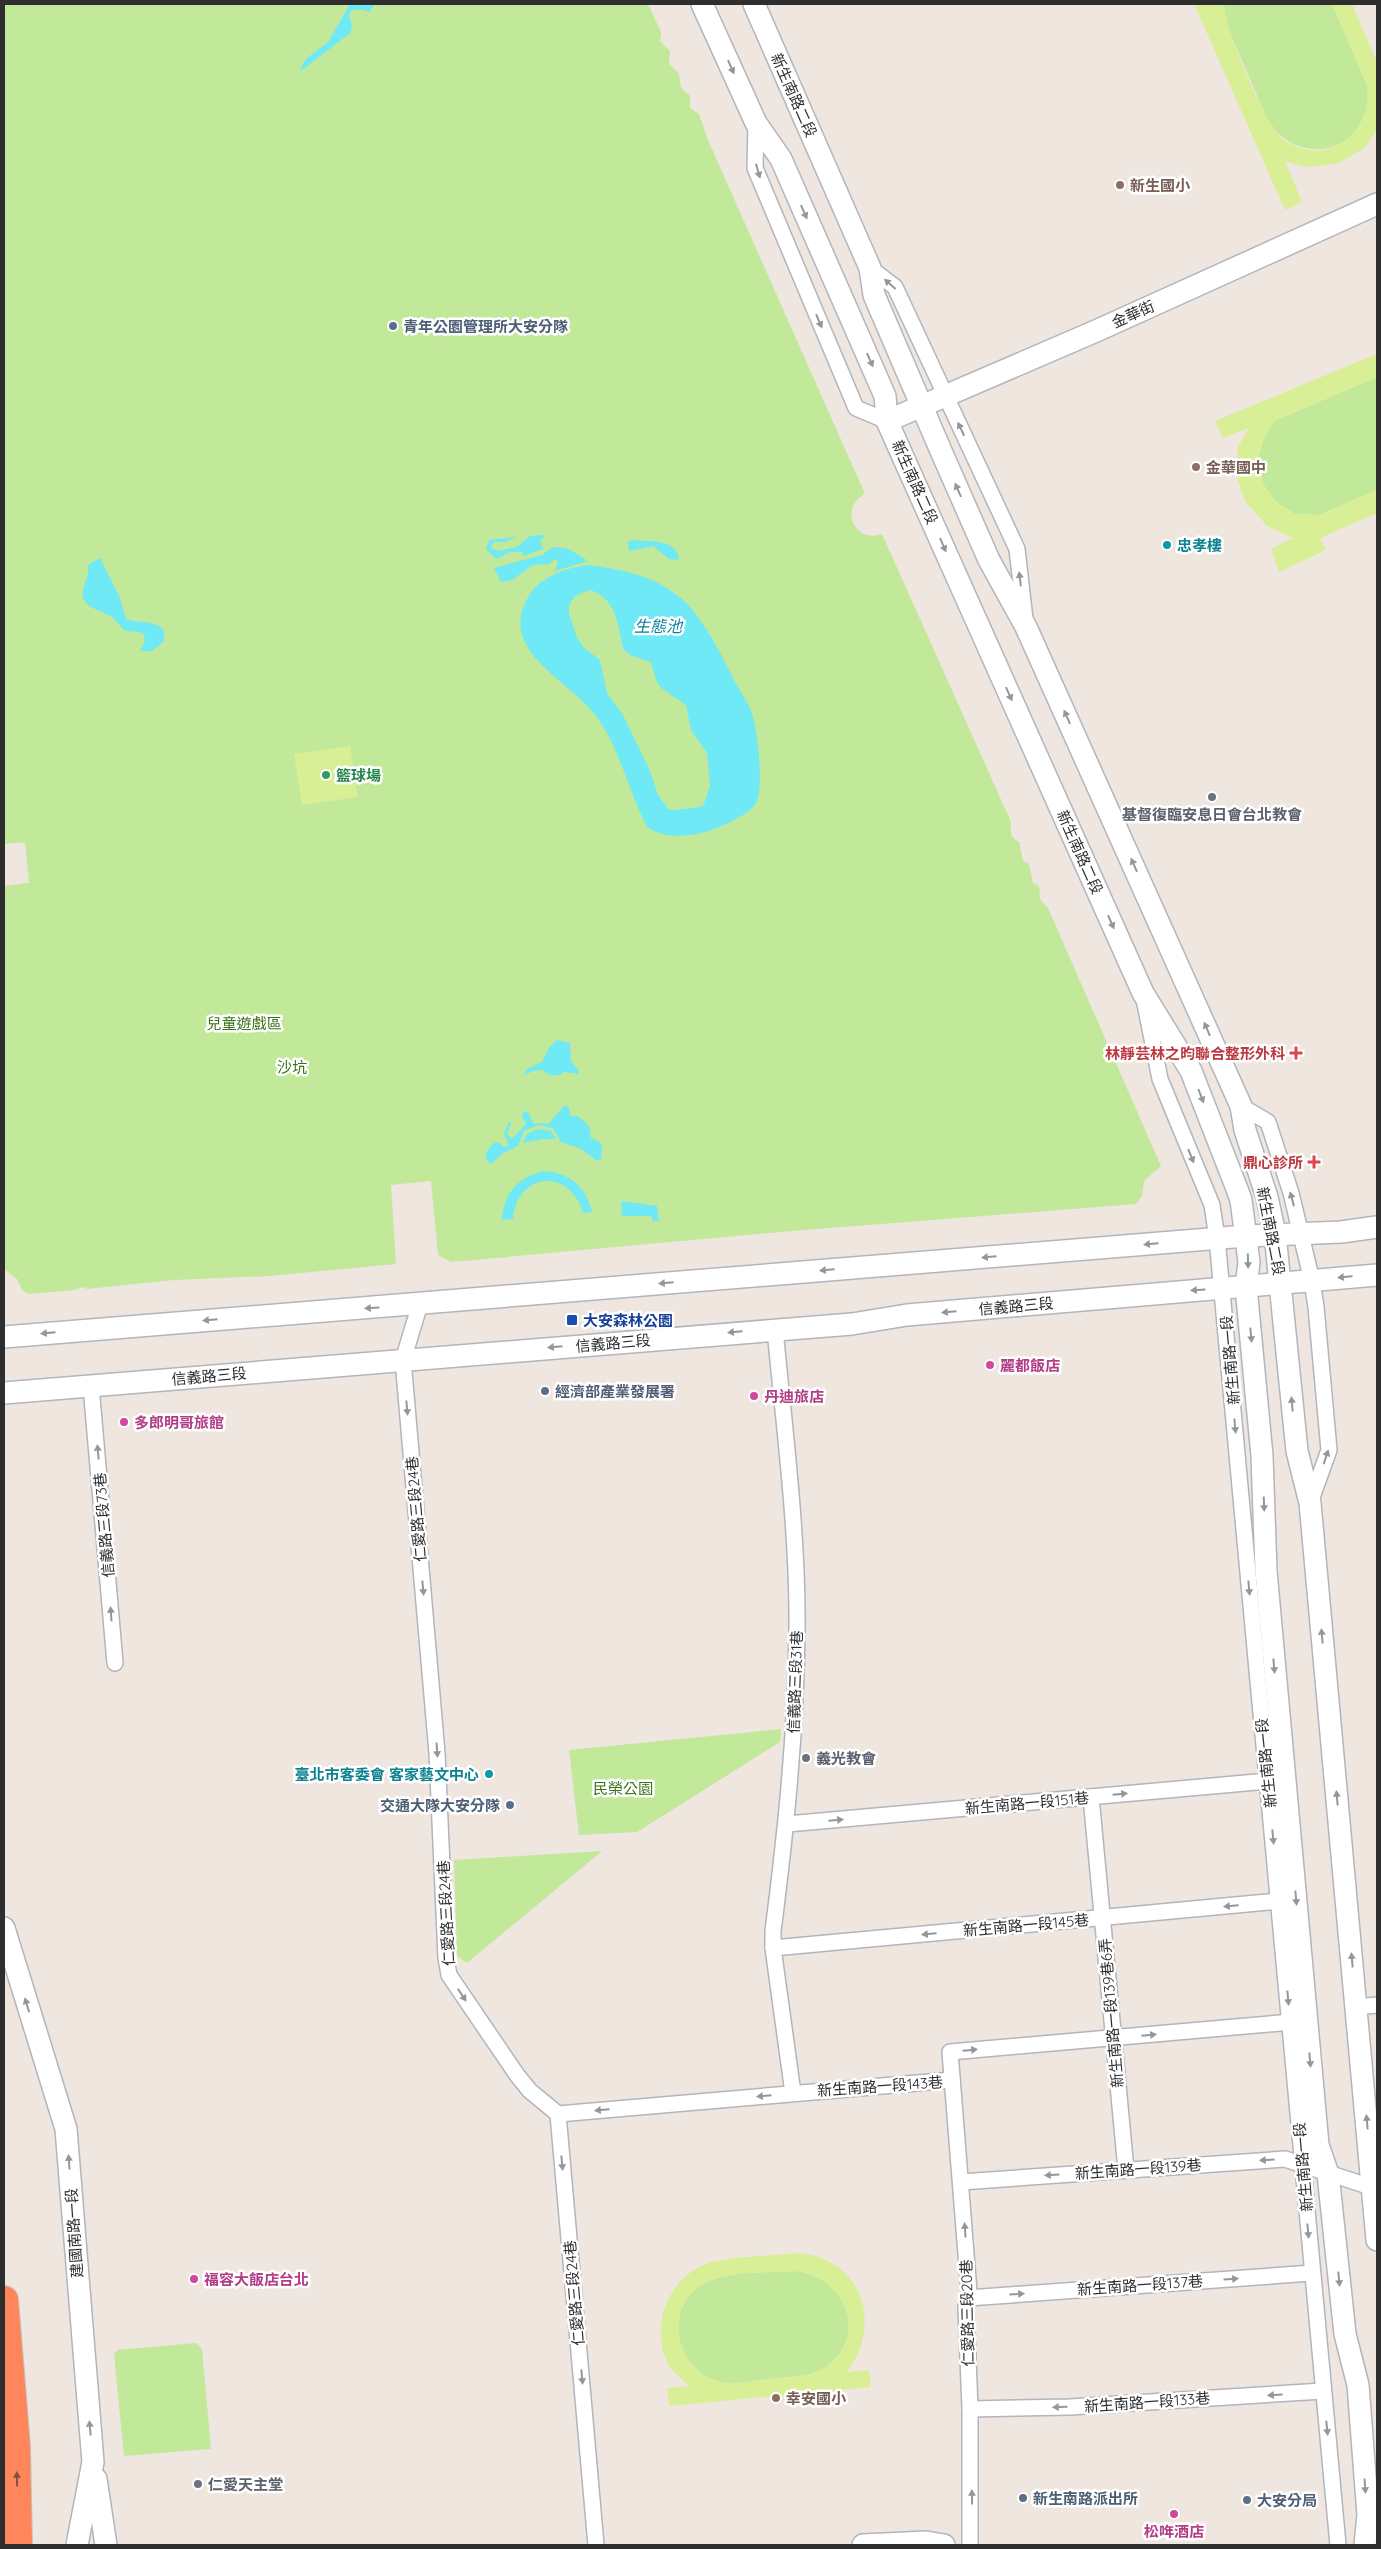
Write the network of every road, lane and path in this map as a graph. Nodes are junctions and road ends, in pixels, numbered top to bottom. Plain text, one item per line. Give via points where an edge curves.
1 (702, 4) edge
2 (754, 4) edge
3 (756, 123) junction
4 (1377, 204) edge
5 (870, 268) junction
6 (946, 396) junction
7 (922, 406) junction
8 (887, 421) junction
9 (1026, 628) junction
10 (1143, 993) junction
11 (1240, 1106) junction
12 (1377, 1227) edge
13 (1301, 1233) junction
14 (1275, 1234) junction
15 (1246, 1236) junction
16 (1217, 1238) junction
17 (1377, 1274) edge
18 (1312, 1281) junction
19 (1281, 1283) junction
20 (1246, 1287) junction
21 (1223, 1288) junction
22 (420, 1304) junction
23 (775, 1329) junction
24 (4, 1337) edge
25 (403, 1360) junction
26 (91, 1386) junction
27 (4, 1393) edge
28 (1310, 1503) junction
29 (114, 1663) dead end
30 (1268, 1781) junction
31 (1091, 1797) junction
32 (787, 1824) junction
33 (1279, 1901) junction
34 (1102, 1918) junction
35 (4, 1928) edge
36 (773, 1948) junction
37 (1377, 2004) edge
38 (1356, 2007) junction
39 (1291, 2022) junction
40 (1113, 2038) junction
41 (952, 2080) junction
42 (793, 2093) junction
43 (558, 2114) junction
44 (1126, 2170) junction
45 (1315, 2170) junction
46 (961, 2182) junction
47 (1375, 2189) edge
48 (1377, 2240) edge
49 (1312, 2273) junction
50 (968, 2298) junction
51 (4, 2300) edge
52 (1323, 2391) junction
53 (970, 2409) junction
54 (93, 2462) junction
55 (4, 2504) edge
56 (8, 2545) edge
57 (18, 2545) edge
58 (78, 2545) edge
59 (106, 2545) edge
60 (596, 2545) edge
61 (863, 2545) edge
62 (944, 2545) edge
63 (970, 2545) edge
64 (1338, 2545) edge
65 (1365, 2545) edge

1 -> 3 main road, 新生南路二段
2 - 5 main road, 新生南路二段
3 -> 8 main road, 新生南路二段 via 781,158 885,396
3 -> 8 street, 新生南路二段 via 755,168 856,408
4 - 6 main road, 金華街
6 -> 5 street, 新生南路二段 via 896,287
5 - 7 main road, 新生南路二段 via 874,296
6 - 7 main road, 金華街
9 -> 6 street, 新生南路二段 via 1016,549
7 - 8 main road, 金華街
9 -> 7 main road, 新生南路二段 via 989,560
8 -> 10 main road, 新生南路二段
11 -> 9 main road, 新生南路二段
10 -> 15 main road, 新生南路二段 via 1191,1071 1239,1195
10 -> 16 street, 新生南路一段 via 1160,1080 1212,1205
13 -> 11 street via 1268,1122
11 - 14 main road, 新生南路二段
12 - 13 main road
13 - 14 main road
13 - 18 street
14 - 15 main road
14 - 19 main road, 新生南路二段
15 - 16 main road
15 -> 20 main road, 新生南路二段 via 1249,1262
16 - 21 street, 新生南路一段
16 -> 22 main road
17 -> 18 main road, 信義路三段
18 - 19 main road, 信義路三段
28 -> 18 street via 1329,1450
19 - 20 main road, 信義路三段
28 -> 19 main road via 1297,1451
20 - 21 main road, 信義路三段
20 -> 45 main road, 新生南路一段 via 1262,1456 1266,1571 1318,2145
21 -> 23 main road, 信義路三段
21 -> 30 street, 新生南路一段
22 -> 24 main road
22 - 25 street, 仁愛路三段24巷
23 -> 25 main road, 信義路三段
23 - 32 street, 信義路三段31巷 via 796,1597 794,1724
25 - 26 main road, 信義路三段
25 -> 43 street, 仁愛路三段24巷 via 437,1753 449,1975 517,2075 530,2091
26 - 27 main road, 信義路三段
29 -> 26 street, 信義路三段73巷
38 -> 28 main road
31 -> 30 street, 新生南路一段151巷
30 -> 33 street, 新生南路一段
32 -> 31 street, 新生南路一段151巷
31 - 34 street, 新生南路一段139巷6弄
32 - 36 street, 信義路三段31巷
33 -> 34 street, 新生南路一段145巷
33 -> 39 street, 新生南路一段
34 -> 36 street, 新生南路一段145巷
34 - 40 street, 新生南路一段139巷6弄
54 -> 35 main road, 建國南路一段 via 66,2129
36 - 42 street, 信義路三段31巷
37 - 38 street
47 -> 38 main road
40 -> 39 street, 新生南路一段143巷
39 - 45 street, 新生南路一段
41 -> 40 street, 新生南路一段143巷 via 950,2052
40 - 44 street, 新生南路一段139巷6弄
41 - 42 street, 新生南路一段143巷
41 - 46 street, 仁愛路三段20巷
42 -> 43 street, 新生南路一段143巷
43 -> 60 street, 仁愛路三段24巷
45 -> 44 street, 新生南路一段139巷 via 1285,2159
44 -> 46 street, 新生南路一段139巷
45 - 47 street, 新生南路一段139巷
45 -> 49 street, 新生南路一段
45 -> 65 main road, 新生南路一段 via 1345,2334 1358,2385 1368,2515
50 -> 46 street, 仁愛路三段20巷
47 - 48 main road
50 -> 49 street, 新生南路一段137巷
49 - 52 street, 新生南路一段
50 - 53 street, 仁愛路三段20巷
57 -> 51 highway via 16,2446
52 -> 53 street, 新生南路一段133巷 via 1070,2407
52 -> 64 street, 新生南路一段
63 -> 53 street, 仁愛路三段20巷
54 - 58 main road, 建國南路一段
54 - 59 main road
55 - 56 highway
61 - 62 main road via 926,2542

